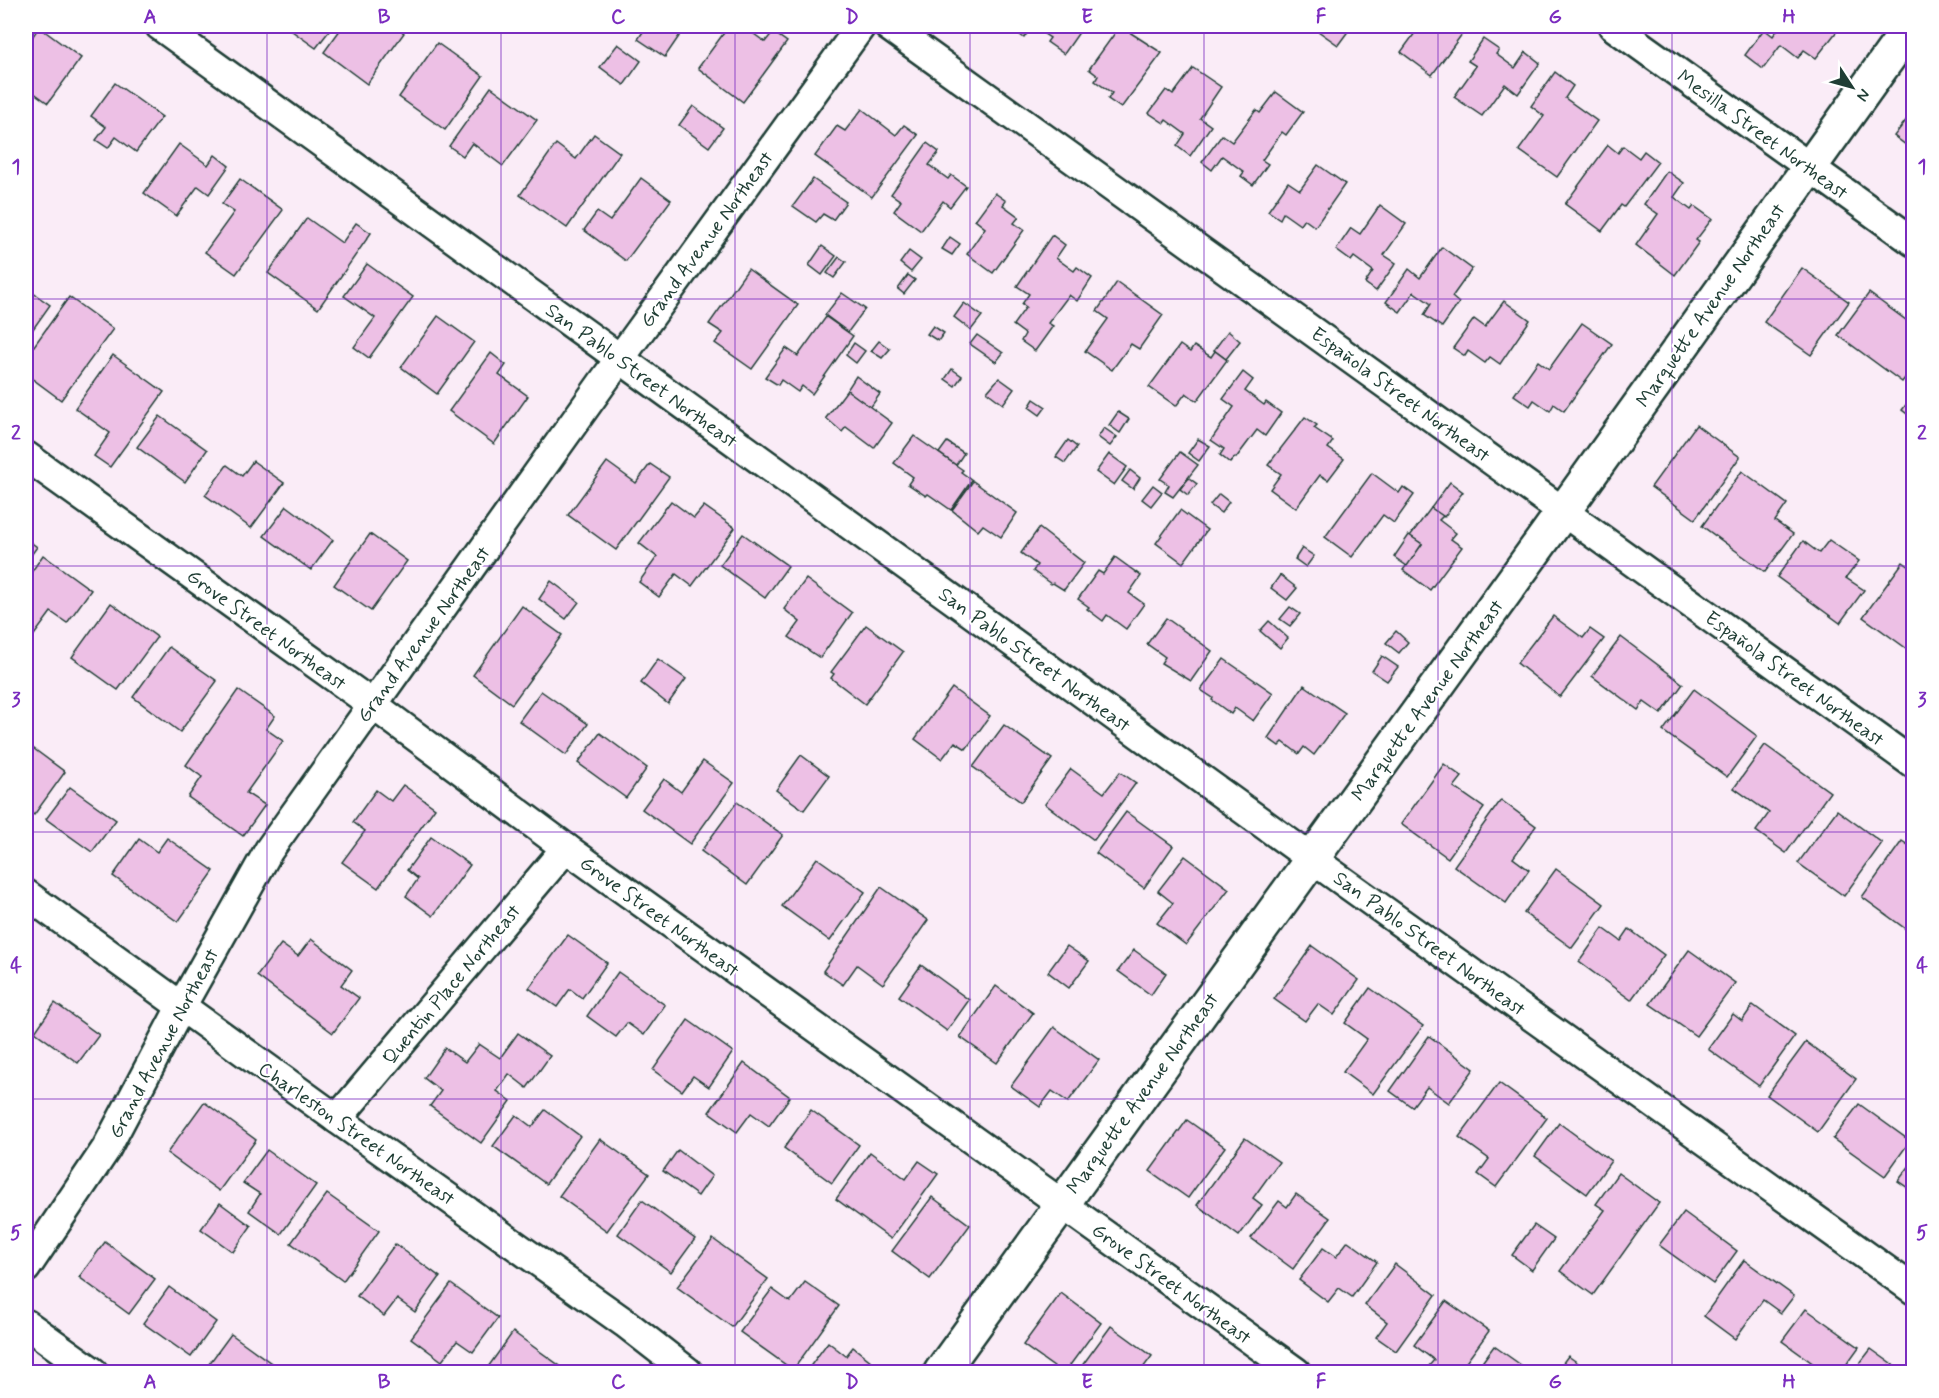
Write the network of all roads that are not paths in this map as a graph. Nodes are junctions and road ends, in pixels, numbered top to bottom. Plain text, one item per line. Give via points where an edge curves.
1 (160, 26) edge
2 (861, 26) edge
3 (888, 26) edge
4 (1613, 26) edge
5 (1911, 26) edge
6 (1809, 167) junction
7 (1914, 242) edge
8 (620, 358) junction
9 (26, 456) edge
10 (1563, 511) junction
11 (372, 704) junction
12 (1914, 764) edge
13 (566, 848) junction
14 (1312, 859) junction
15 (26, 894) edge
16 (181, 1007) junction
17 (337, 1119) junction
18 (1061, 1204) junction
19 (26, 1268) edge
20 (1914, 1290) edge
21 (26, 1324) edge
22 (93, 1372) edge
23 (688, 1372) edge
24 (941, 1372) edge
25 (1296, 1372) edge

1 - 8 street, San Pablo Street Northeast
2 - 8 street, Grand Avenue Northeast
3 - 10 street, Española Street Northeast
4 - 6 street, Mesilla Street Northeast
5 - 6 street, Marquette Avenue Northeast
6 - 7 street, Mesilla Street Northeast
6 - 10 street, Marquette Avenue Northeast
8 - 11 street, Grand Avenue Northeast
8 - 14 street, San Pablo Street Northeast
9 - 11 street, Grove Street Northeast
10 - 12 street, Española Street Northeast
10 - 14 street, Marquette Avenue Northeast
11 - 13 street, Grove Street Northeast
11 - 16 street, Grand Avenue Northeast via 269,850
13 - 17 street, Quentin Place Northeast
13 - 18 street, Grove Street Northeast
14 - 18 street, Marquette Avenue Northeast
14 - 20 street, San Pablo Street Northeast
15 - 16 street, Charleston Street Northeast
16 - 17 street, Charleston Street Northeast
16 - 19 street, Grand Avenue Northeast via 106,1149
17 - 23 street, Charleston Street Northeast via 626,1323
18 - 24 street, Marquette Avenue Northeast
18 - 25 street, Grove Street Northeast
21 - 22 street

